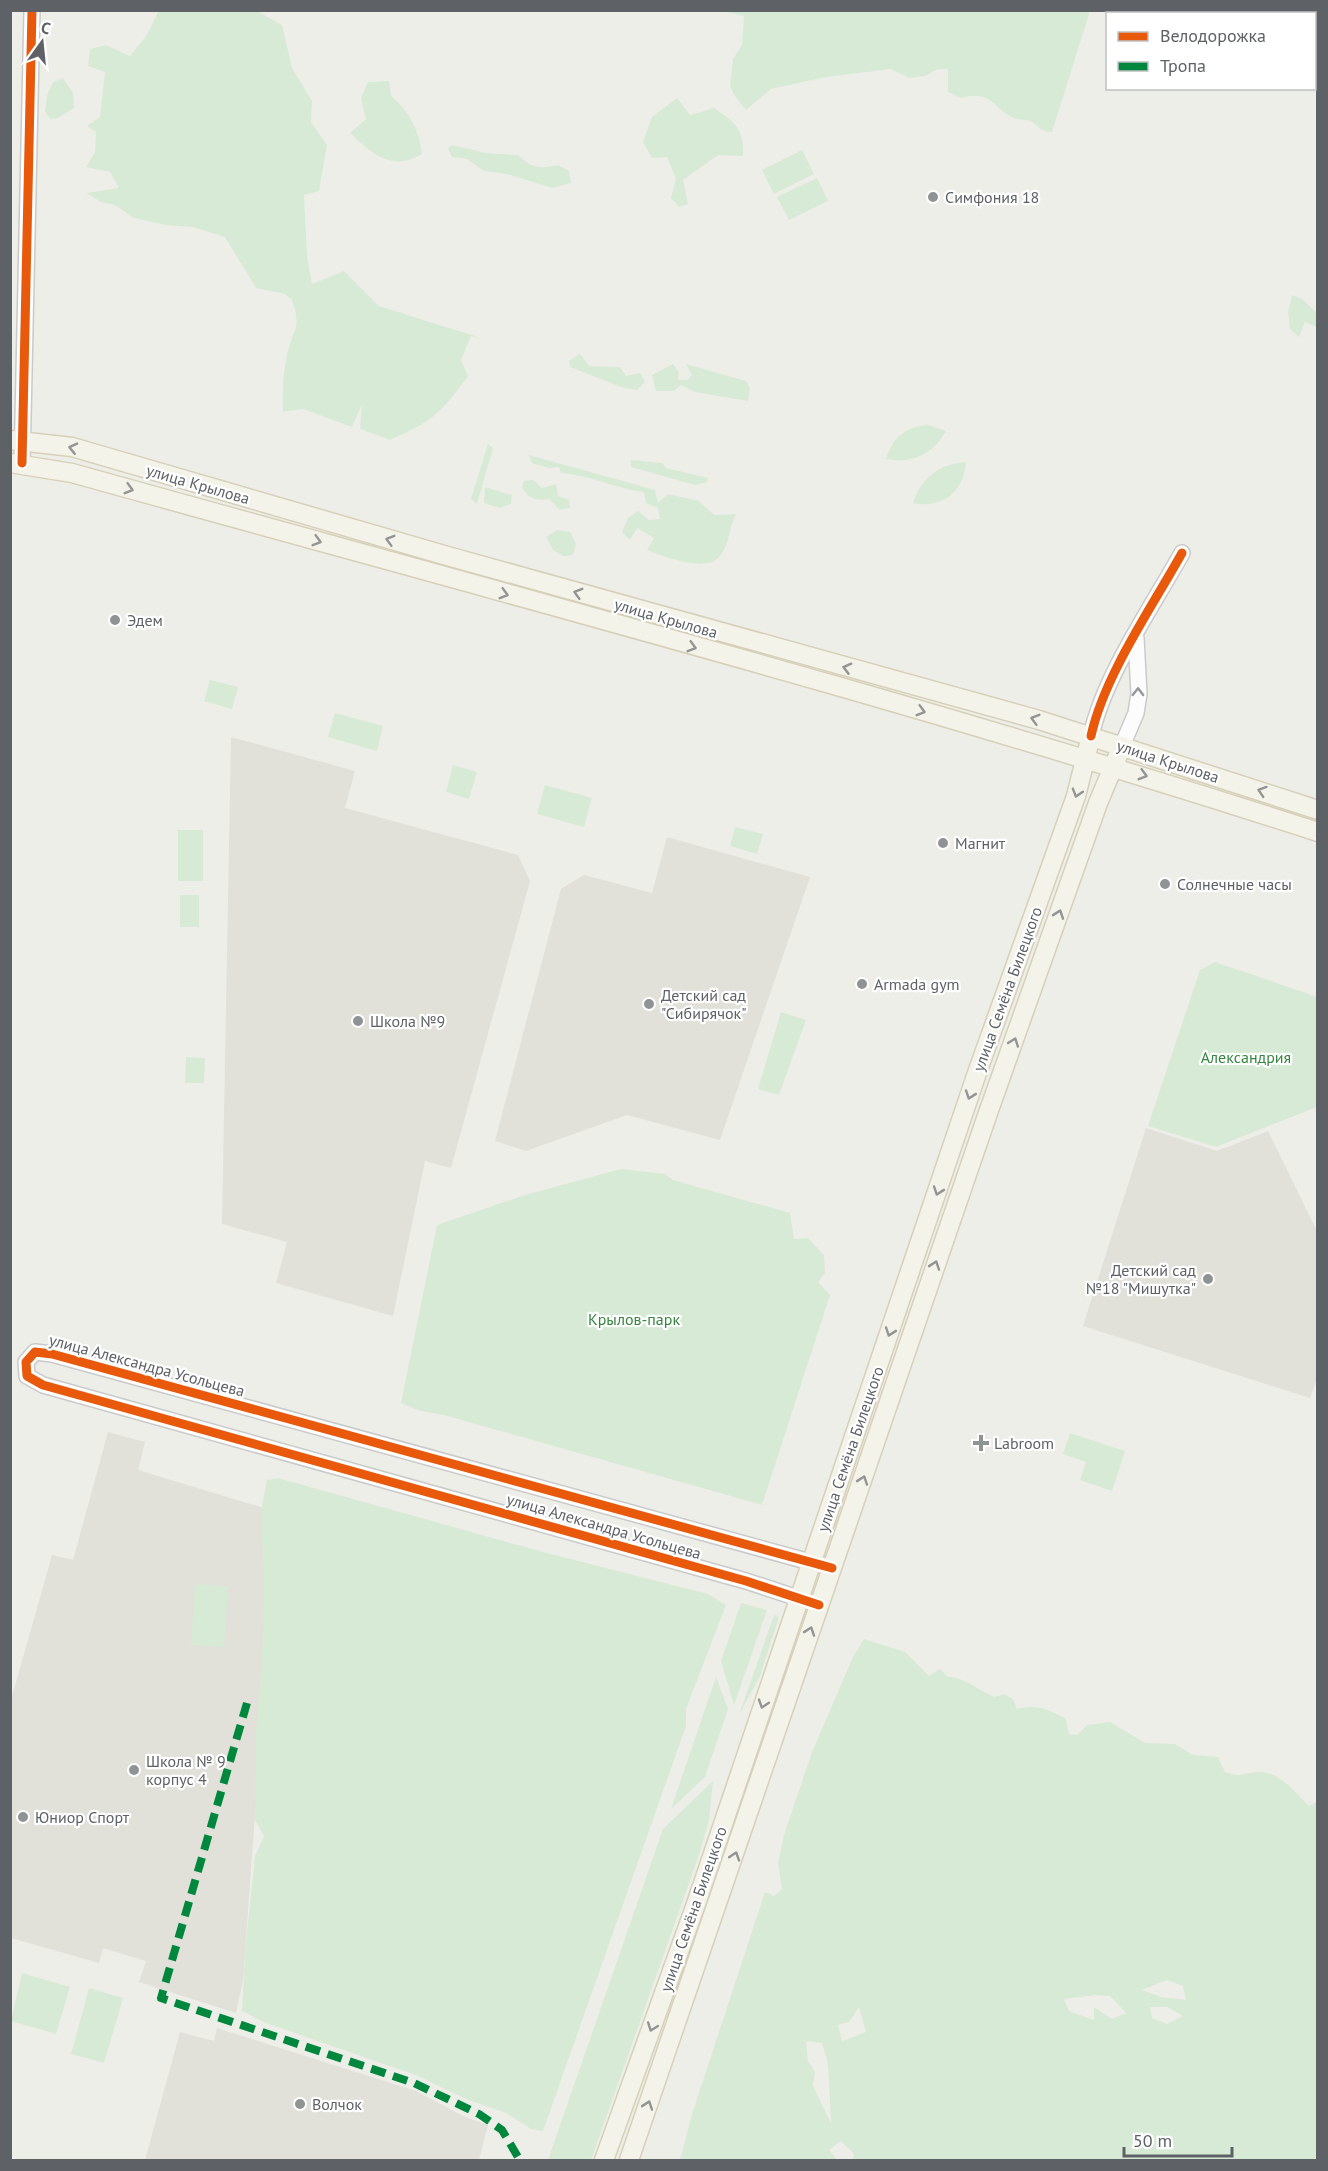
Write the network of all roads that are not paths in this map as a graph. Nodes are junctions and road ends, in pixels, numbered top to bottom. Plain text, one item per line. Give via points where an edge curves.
1 (32, 10) edge
2 (17, 440) edge
3 (16, 463) edge
4 (1182, 553) dead end
5 (1136, 636) junction
6 (1091, 736) junction
7 (1122, 746) junction
8 (1086, 759) junction
9 (1114, 767) junction
10 (1317, 810) edge
11 (1317, 832) edge
12 (811, 1562) junction
13 (832, 1568) junction
14 (799, 1598) junction
15 (819, 1605) junction
16 (604, 2160) edge
17 (629, 2160) edge

1 - 2 street
2 - 3 street
6 -> 2 main road, улица Крылова via 72,447
3 -> 8 main road, улица Крылова via 164,499
4 - 5 street
5 - 6 street via 1096,714
7 -> 5 street, улица Семёна Билецкого via 1139,694
6 - 7 main road, улица Крылова
6 - 8 main road, улица Семёна Билецкого
7 - 9 main road, улица Семёна Билецкого
10 -> 7 main road, улица Крылова
8 - 9 main road, улица Крылова
8 -> 12 main road, улица Семёна Билецкого
9 -> 11 main road, улица Крылова
13 -> 9 main road, улица Семёна Билецкого via 988,1113 1098,802
12 - 13 street, улица Александра Усольцева
12 - 14 main road, улица Семёна Билецкого
12 - 14 street, улица Александра Усольцева via 52,1354 35,1352 26,1362 27,1376 43,1385
13 - 15 main road, улица Семёна Билецкого
14 - 15 street, улица Александра Усольцева
14 -> 16 main road, улица Семёна Билецкого
17 -> 15 main road, улица Семёна Билецкого

